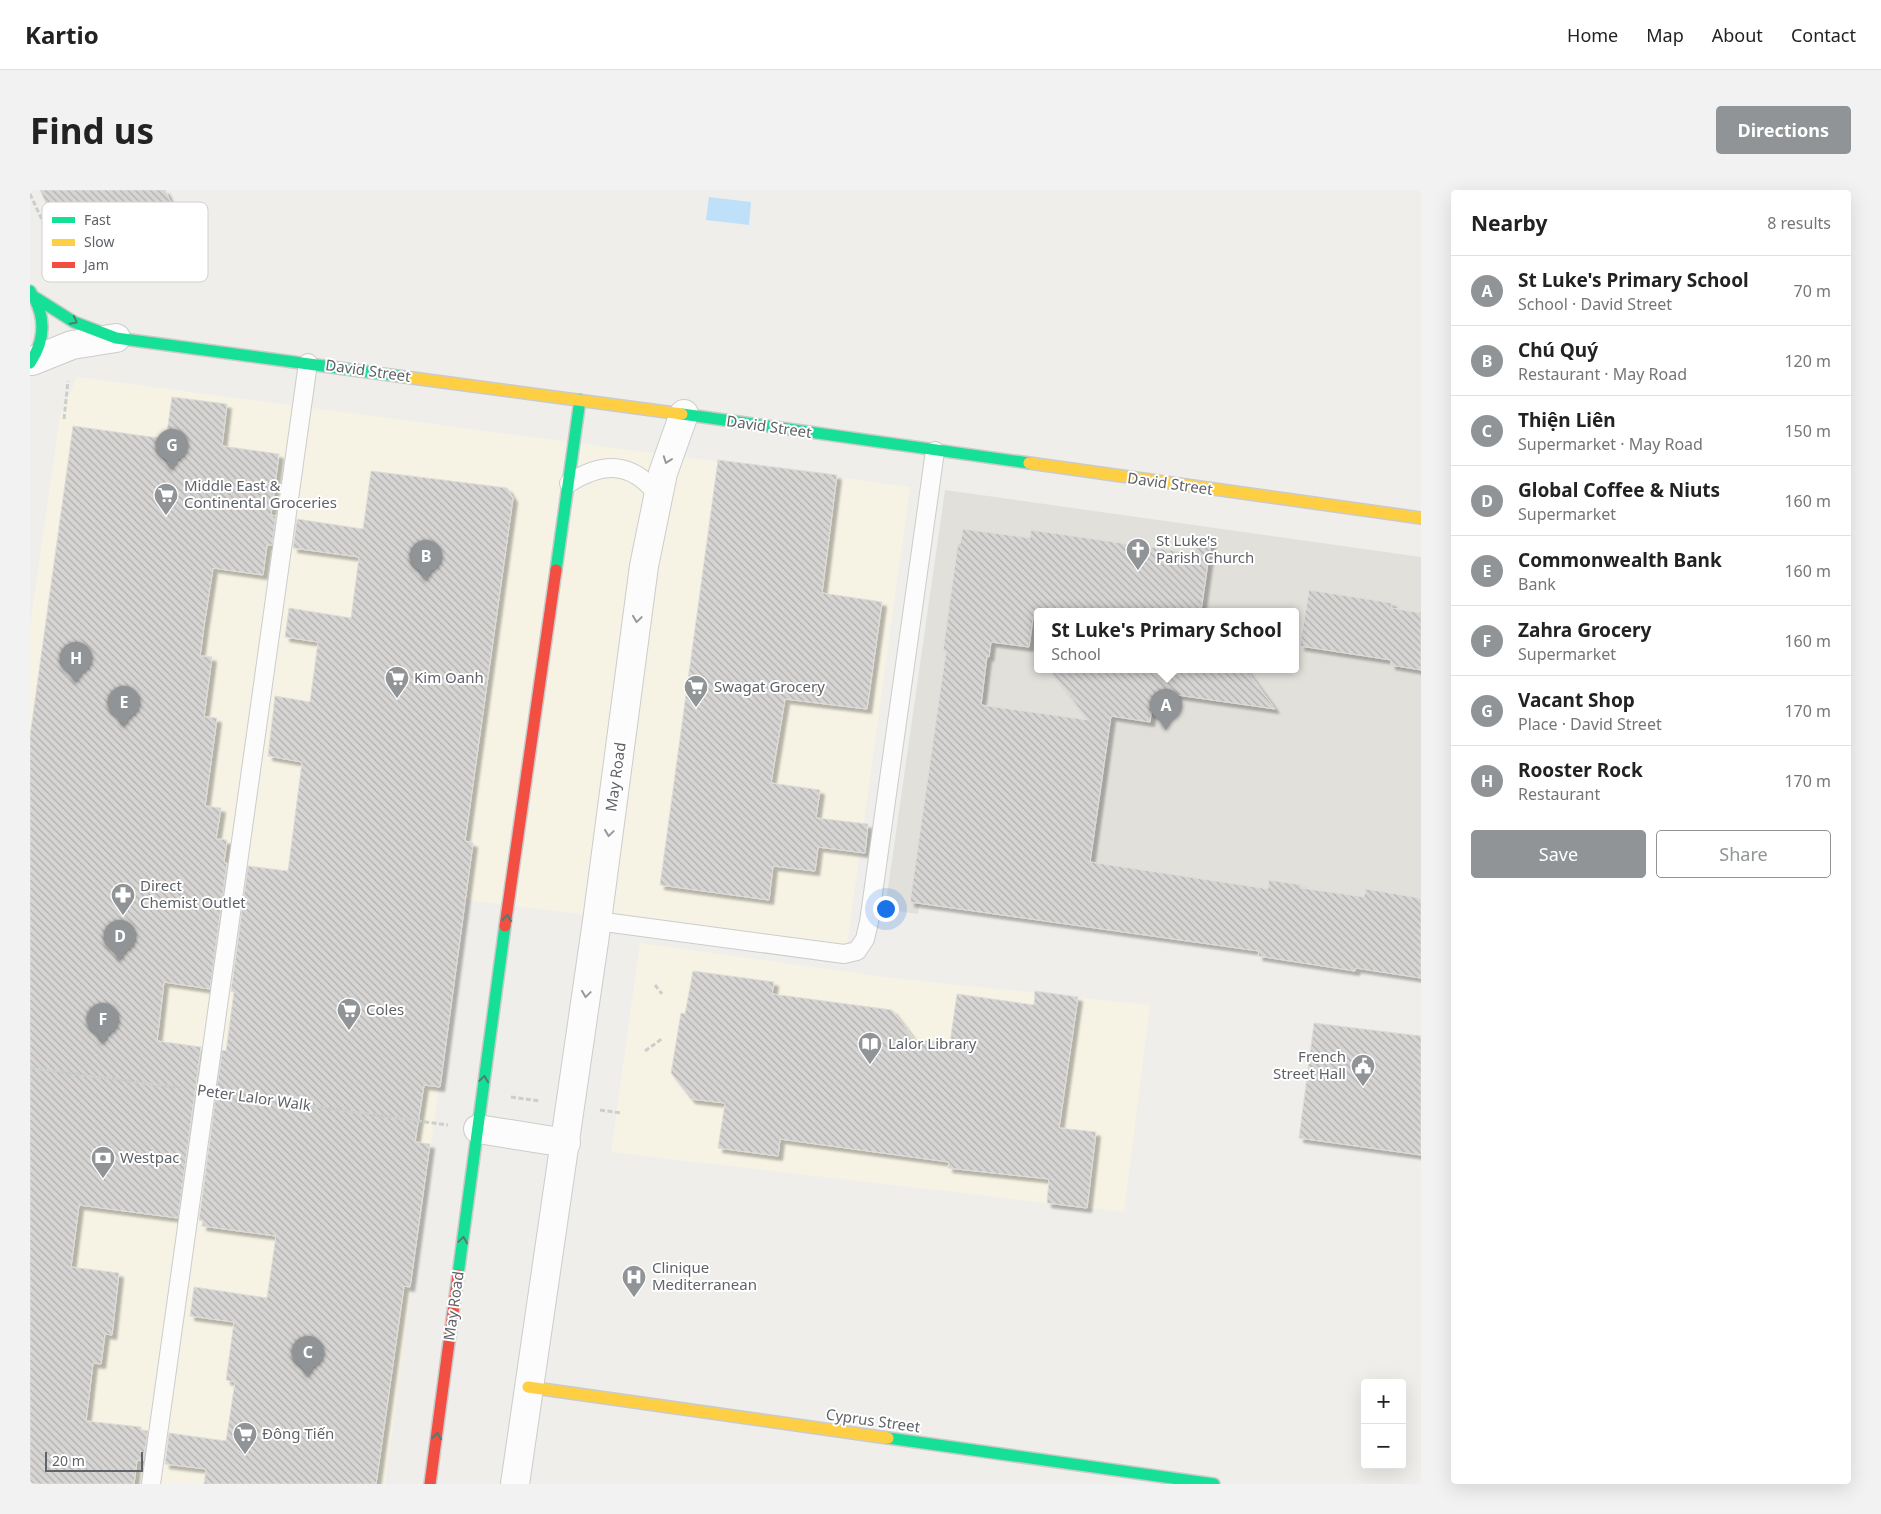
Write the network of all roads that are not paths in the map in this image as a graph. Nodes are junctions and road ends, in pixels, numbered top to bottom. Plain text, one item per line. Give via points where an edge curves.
1 (33, 294) edge
2 (116, 338) junction
3 (31, 362) edge
4 (308, 363) junction
5 (580, 400) junction
6 (684, 414) junction
7 (935, 451) junction
8 (569, 482) junction
9 (657, 494) junction
10 (1421, 518) edge
11 (597, 921) junction
12 (478, 1129) junction
13 (566, 1143) junction
14 (528, 1387) junction
15 (151, 1484) edge
16 (430, 1484) edge
17 (515, 1484) edge
18 (1214, 1484) edge

1 -> 2 street, David Street via 74,322
1 - 3 street via 42,313 44,330
2 - 3 street, David Street via 72,345
2 - 4 street, David Street
4 - 5 street, David Street
4 - 15 lane
5 - 6 street, David Street
5 - 8 street, May Road
6 - 7 street, David Street
6 -> 9 street, May Road
7 - 10 street, David Street
7 - 11 lane via 869,922 861,945 856,951 844,954
8 - 9 lane via 604,467 620,468 637,474
12 -> 8 street, May Road
9 -> 11 street, May Road via 644,566
11 -> 13 street, May Road
12 - 13 street
16 -> 12 street, May Road
13 - 14 street, May Road
14 - 17 street, May Road
14 - 18 street, Cyprus Street

